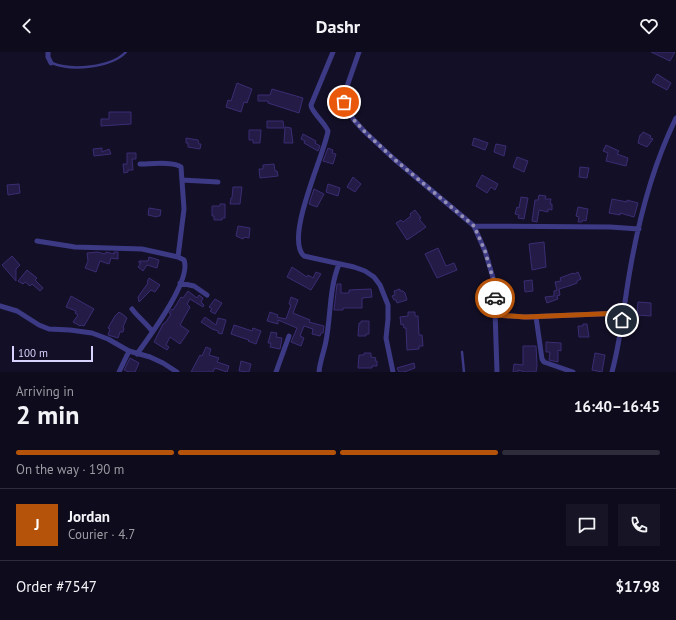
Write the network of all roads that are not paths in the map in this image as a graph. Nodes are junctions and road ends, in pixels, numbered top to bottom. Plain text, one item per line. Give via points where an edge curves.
1 (48, 52) edge
2 (126, 52) edge
3 (333, 52) edge
4 (359, 52) edge
5 (51, 63) joint
6 (676, 118) edge
7 (140, 164) dead end
8 (182, 180) junction
9 (218, 182) dead end
10 (474, 226) junction
11 (638, 229) junction
12 (37, 241) dead end
13 (178, 257) junction
14 (339, 264) junction
15 (180, 283) junction
16 (207, 295) dead end
17 (0, 306) edge
18 (132, 309) dead end
19 (623, 313) junction
20 (496, 315) junction
21 (536, 317) junction
22 (152, 331) junction
23 (289, 336) dead end
24 (130, 351) junction
25 (462, 352) dead end
26 (137, 354) junction
27 (119, 372) edge
28 (177, 372) edge
29 (276, 372) edge
30 (319, 372) edge
31 (393, 372) edge
32 (464, 372) edge
33 (497, 372) edge
34 (573, 372) edge
35 (612, 372) edge

1 - 5 street
2 - 5 lane via 111,62 83,67
3 - 14 street via 310,105 328,131 302,213 299,243 304,256
4 - 10 street via 344,98 354,120 394,159
6 - 11 street via 657,166
7 - 8 street via 179,165
8 - 9 street
8 - 13 street via 184,210
10 - 11 street
10 - 20 street via 494,281
11 - 19 street
12 - 13 street via 75,247 142,249
13 - 15 street via 185,263
14 - 30 street via 332,286 326,341
14 - 31 street via 365,271 380,285 388,305 386,338
15 - 16 street via 194,286
15 - 22 street via 164,316
17 - 24 street via 17,311 49,329 92,333
18 - 22 street
19 - 21 street
19 - 35 street
20 - 21 street
20 - 33 street
21 - 34 street via 544,362
22 - 26 street
23 - 29 street
24 - 26 street
24 - 27 street
25 - 32 lane
26 - 28 street via 156,360

